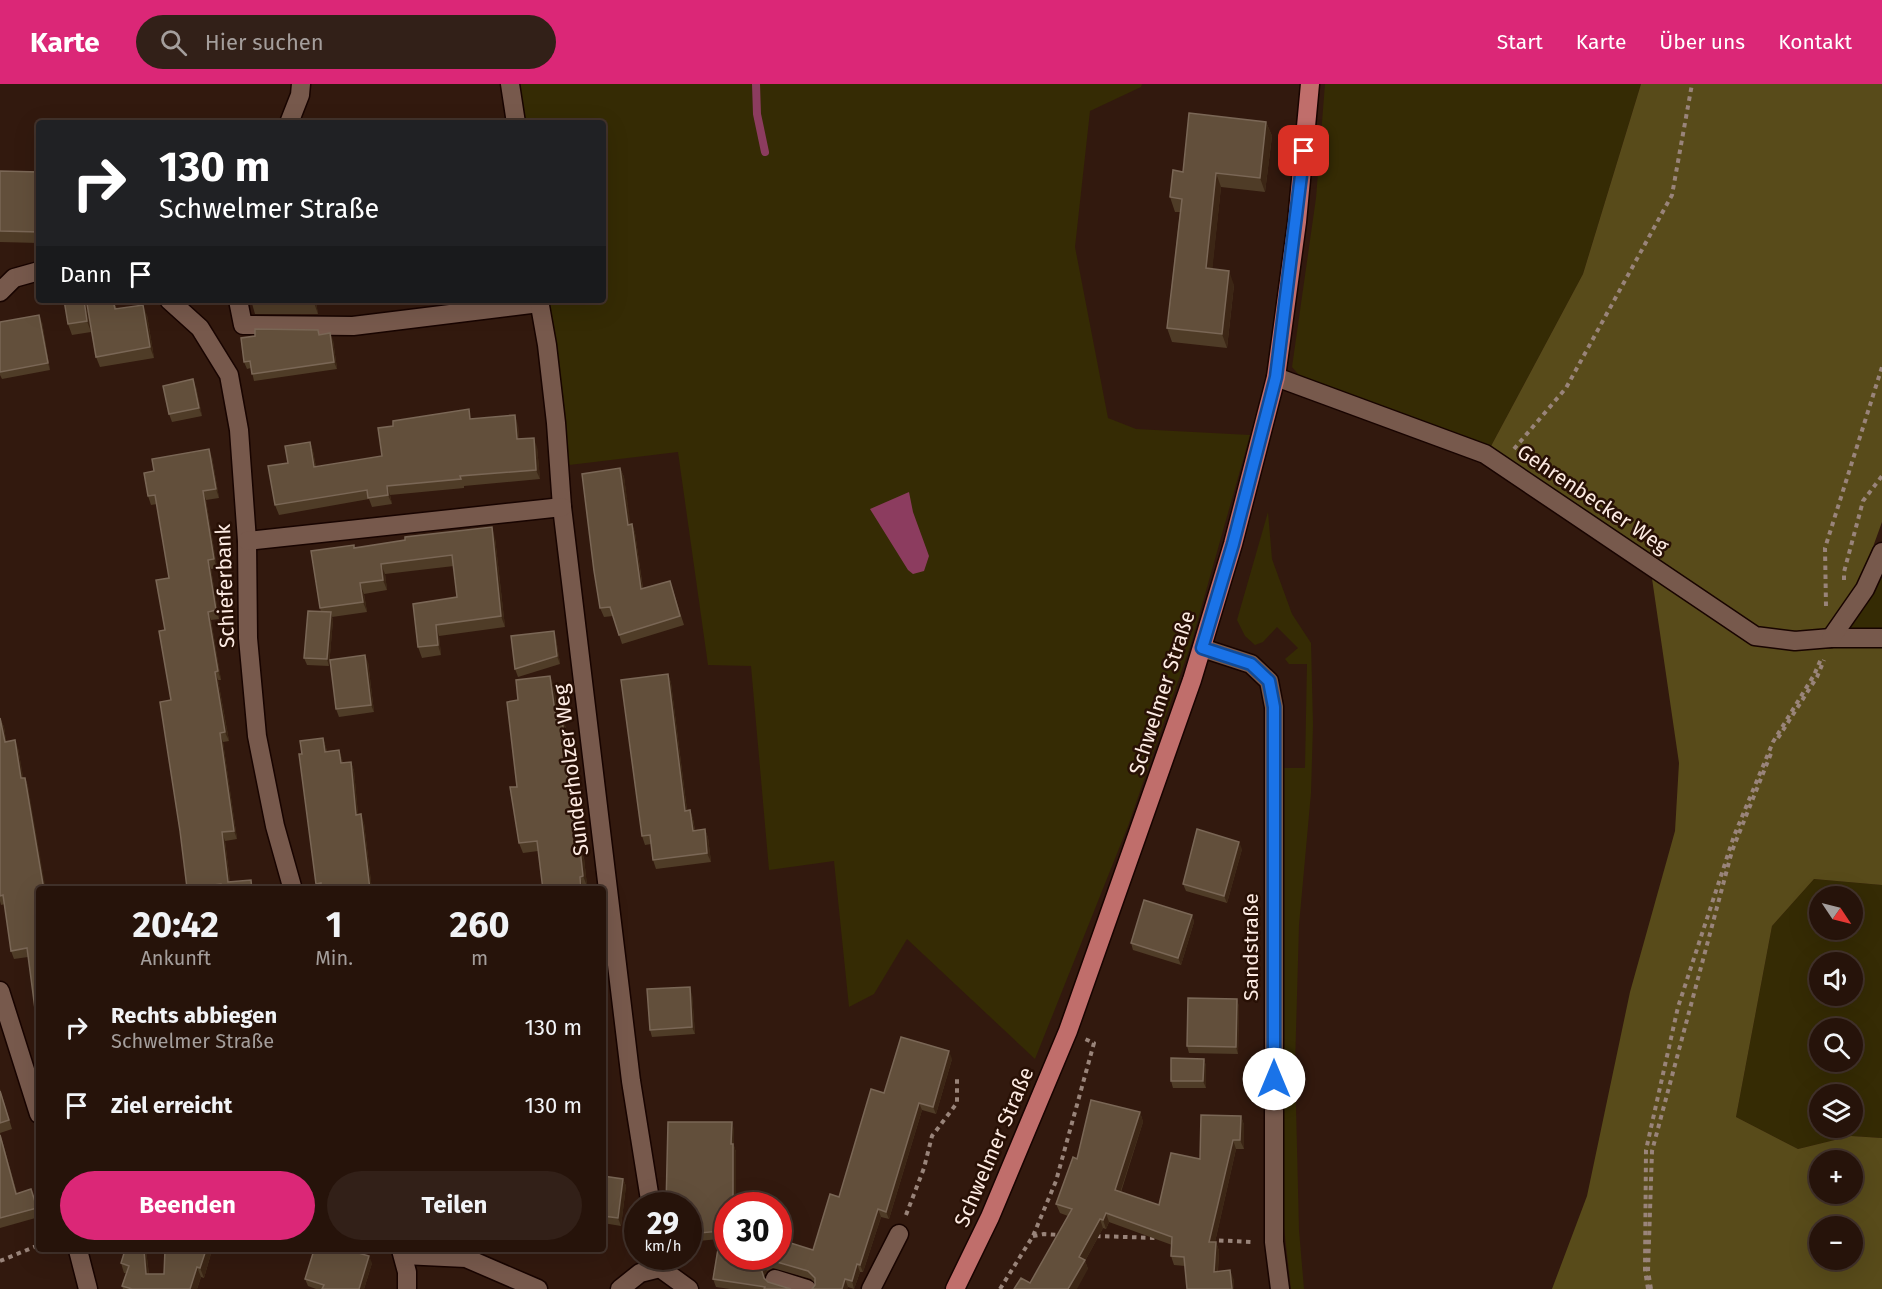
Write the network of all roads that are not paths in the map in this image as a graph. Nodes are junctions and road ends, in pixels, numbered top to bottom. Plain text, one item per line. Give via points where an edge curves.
1 (301, 84) edge
2 (510, 84) edge
3 (1310, 84) edge
4 (290, 120) edge
5 (516, 120) edge
6 (36, 272) edge
7 (0, 291) edge
8 (172, 303) edge
9 (239, 303) edge
10 (531, 303) edge
11 (539, 303) edge
12 (1276, 377) junction
13 (562, 507) junction
14 (248, 541) junction
15 (1882, 552) edge
16 (1831, 638) junction
17 (1882, 638) edge
18 (1202, 648) junction
19 (292, 886) edge
20 (0, 991) edge
21 (36, 1105) edge
22 (649, 1192) edge
23 (898, 1234) road end
24 (79, 1252) edge
25 (402, 1252) edge
26 (645, 1270) edge
27 (669, 1270) edge
28 (775, 1279) dead end
29 (88, 1289) edge
30 (407, 1289) edge
31 (538, 1289) edge
32 (620, 1289) edge
33 (689, 1289) edge
34 (807, 1289) edge
35 (871, 1289) edge
36 (955, 1289) edge
37 (1280, 1289) edge

1 - 4 street
2 - 5 street
3 - 12 main road, Schwelmer Straße
6 - 7 street via 14,278
8 - 14 street, Schieferbank via 200,328 230,375 239,430
9 - 10 street, Sunderholzer Weg via 243,325 353,326
11 - 13 street, Sunderholzer Weg via 556,423
12 - 16 street, Gehrenbecker Weg via 1485,454 1755,636 1795,641
12 - 18 main road, Schwelmer Straße
13 - 14 street
13 - 22 street, Sunderholzer Weg via 631,1081
14 - 19 street, Schieferbank via 248,638 257,736
15 - 16 street via 1865,589
16 - 17 street, Gehrenbecker Weg
18 - 36 main road, Schwelmer Straße via 1068,1031
18 - 37 street, Sandstraße via 1251,664 1269,681 1274,707 1274,1242
20 - 21 street
23 - 35 street
24 - 29 street
25 - 30 street
25 - 31 street via 466,1258
26 - 32 street
27 - 33 street
28 - 34 street

